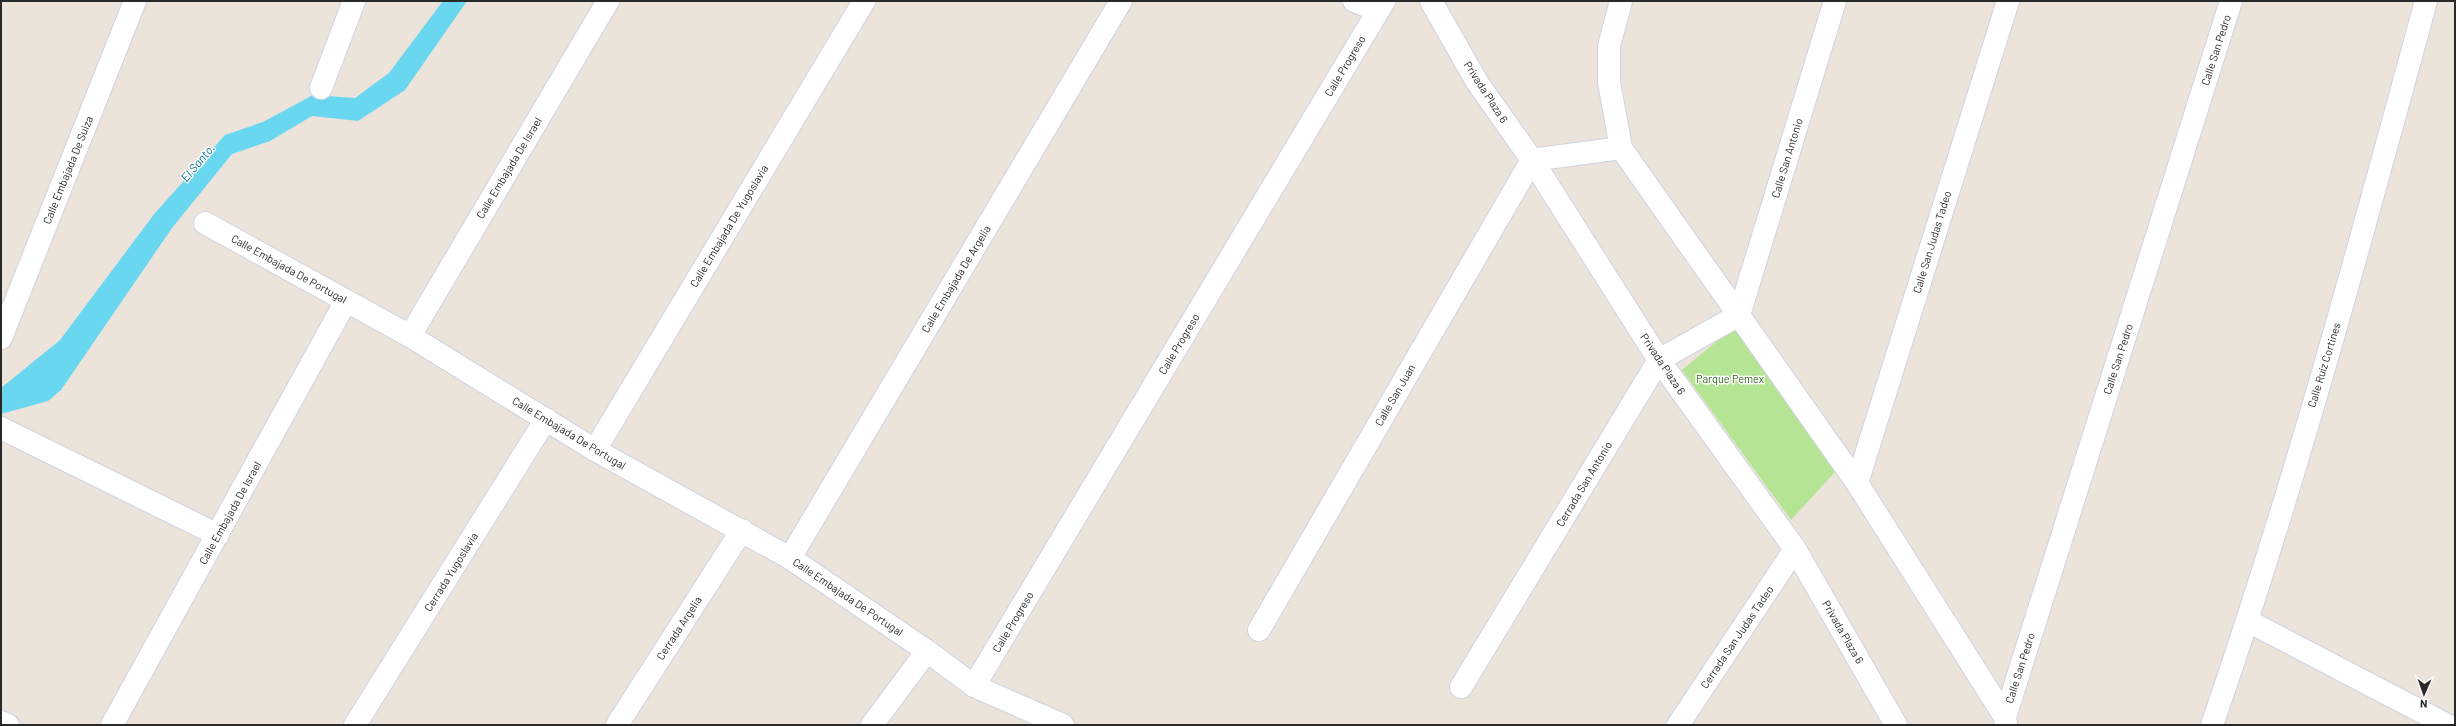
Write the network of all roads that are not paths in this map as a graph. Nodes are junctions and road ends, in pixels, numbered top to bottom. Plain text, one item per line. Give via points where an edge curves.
1 (136, 1) edge
2 (354, 1) edge
3 (608, 1) edge
4 (864, 1) edge
5 (1121, 1) edge
6 (1354, 1) edge
7 (1431, 1) edge
8 (1621, 1) edge
9 (1835, 1) edge
10 (2008, 1) edge
11 (2231, 1) edge
12 (2426, 1) edge
13 (1381, 6) edge
14 (321, 88) dead end
15 (1621, 148) junction
16 (1532, 160) junction
17 (205, 223) dead end
18 (346, 301) junction
19 (1739, 314) junction
20 (410, 336) junction
21 (1, 338) edge
22 (1659, 360) junction
23 (546, 419) junction
24 (1, 428) edge
25 (595, 450) junction
26 (1857, 482) junction
27 (742, 530) junction
28 (218, 535) junction
29 (1795, 549) junction
30 (790, 558) junction
31 (2248, 621) junction
32 (1259, 630) dead end
33 (927, 651) junction
34 (974, 686) junction
35 (1461, 687) dead end
36 (2006, 721) edge
37 (1, 722) edge
38 (8, 725) edge
39 (112, 725) edge
40 (355, 725) edge
41 (617, 725) edge
42 (872, 725) edge
43 (1063, 725) edge
44 (1678, 725) edge
45 (1896, 725) edge
46 (2212, 725) edge
47 (2447, 725) edge

1 - 21 street, Calle Embajada De Suiza
2 - 14 street
3 - 20 street, Calle Embajada De Israel
4 - 25 street, Calle Embajada De Yugoslavia
5 - 30 street, Calle Embajada De Argelia
6 - 13 street
7 - 16 street, Privada Plaza 6 via 1477,82
8 - 15 street via 1609,46 1608,82
9 - 19 street, Calle San Antonio
10 - 26 street, Calle San Judas Tadeo
11 - 36 street, Calle San Pedro
12 - 31 street, Calle Ruíz Cortines via 2363,233
13 - 34 street, Calle Progreso
15 - 16 street
15 - 19 street
16 - 22 street, Privada Plaza 6
16 - 32 street, Calle San Juan
17 - 18 street, Calle Embajada De Portugal
18 - 20 street, Calle Embajada De Portugal
18 - 28 street, Calle Embajada De Israel
19 - 22 street, Cerrada San Antonio
19 - 26 street
20 - 23 street, Calle Embajada De Portugal
22 - 29 street, Privada Plaza 6
22 - 35 street, Cerrada San Antonio
23 - 25 street, Calle Embajada De Portugal
23 - 40 street, Cerrada Yugoslavia
24 - 28 street
25 - 27 street, Calle Embajada De Portugal
26 - 36 street
27 - 30 street, Calle Embajada De Portugal
27 - 41 street, Cerrada Argelia
28 - 39 street, Calle Embajada De Israel
29 - 44 street, Cerrada San Judas Tadeo
29 - 45 street, Privada Plaza 6
30 - 33 street, Calle Embajada De Portugal
31 - 46 street, Calle Ruíz Cortines
31 - 47 street
33 - 34 street, Calle Embajada De Portugal
33 - 42 street
34 - 43 street, Calle Embajada De Portugal
37 - 38 street

